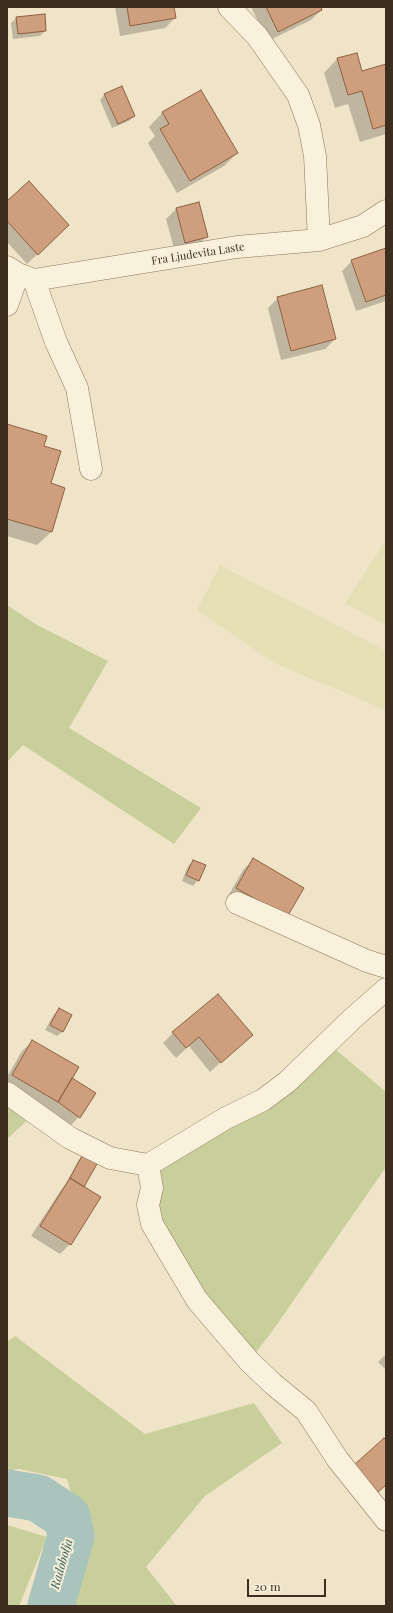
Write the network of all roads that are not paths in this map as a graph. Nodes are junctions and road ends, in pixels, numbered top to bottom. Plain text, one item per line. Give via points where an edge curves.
1 (229, 7) edge
2 (386, 210) edge
3 (319, 240) junction
4 (20, 274) edge
5 (7, 305) edge
6 (91, 469) dead end
7 (237, 903) dead end
8 (386, 967) edge
9 (386, 989) edge
10 (7, 1093) edge
11 (148, 1165) junction
12 (386, 1520) edge

1 - 3 street via 257,36 298,95 309,125 315,156
2 - 3 street, Fra Ljudevita Laste via 363,226
3 - 4 street, Fra Ljudevita Laste via 237,247
4 - 5 street
4 - 6 street via 77,388
7 - 8 street via 366,961
9 - 11 street via 287,1082 263,1100 226,1118
10 - 11 street via 70,1138 110,1158
11 - 12 street via 152,1188 148,1205 152,1224 196,1300 246,1357 273,1384 306,1411 338,1460

